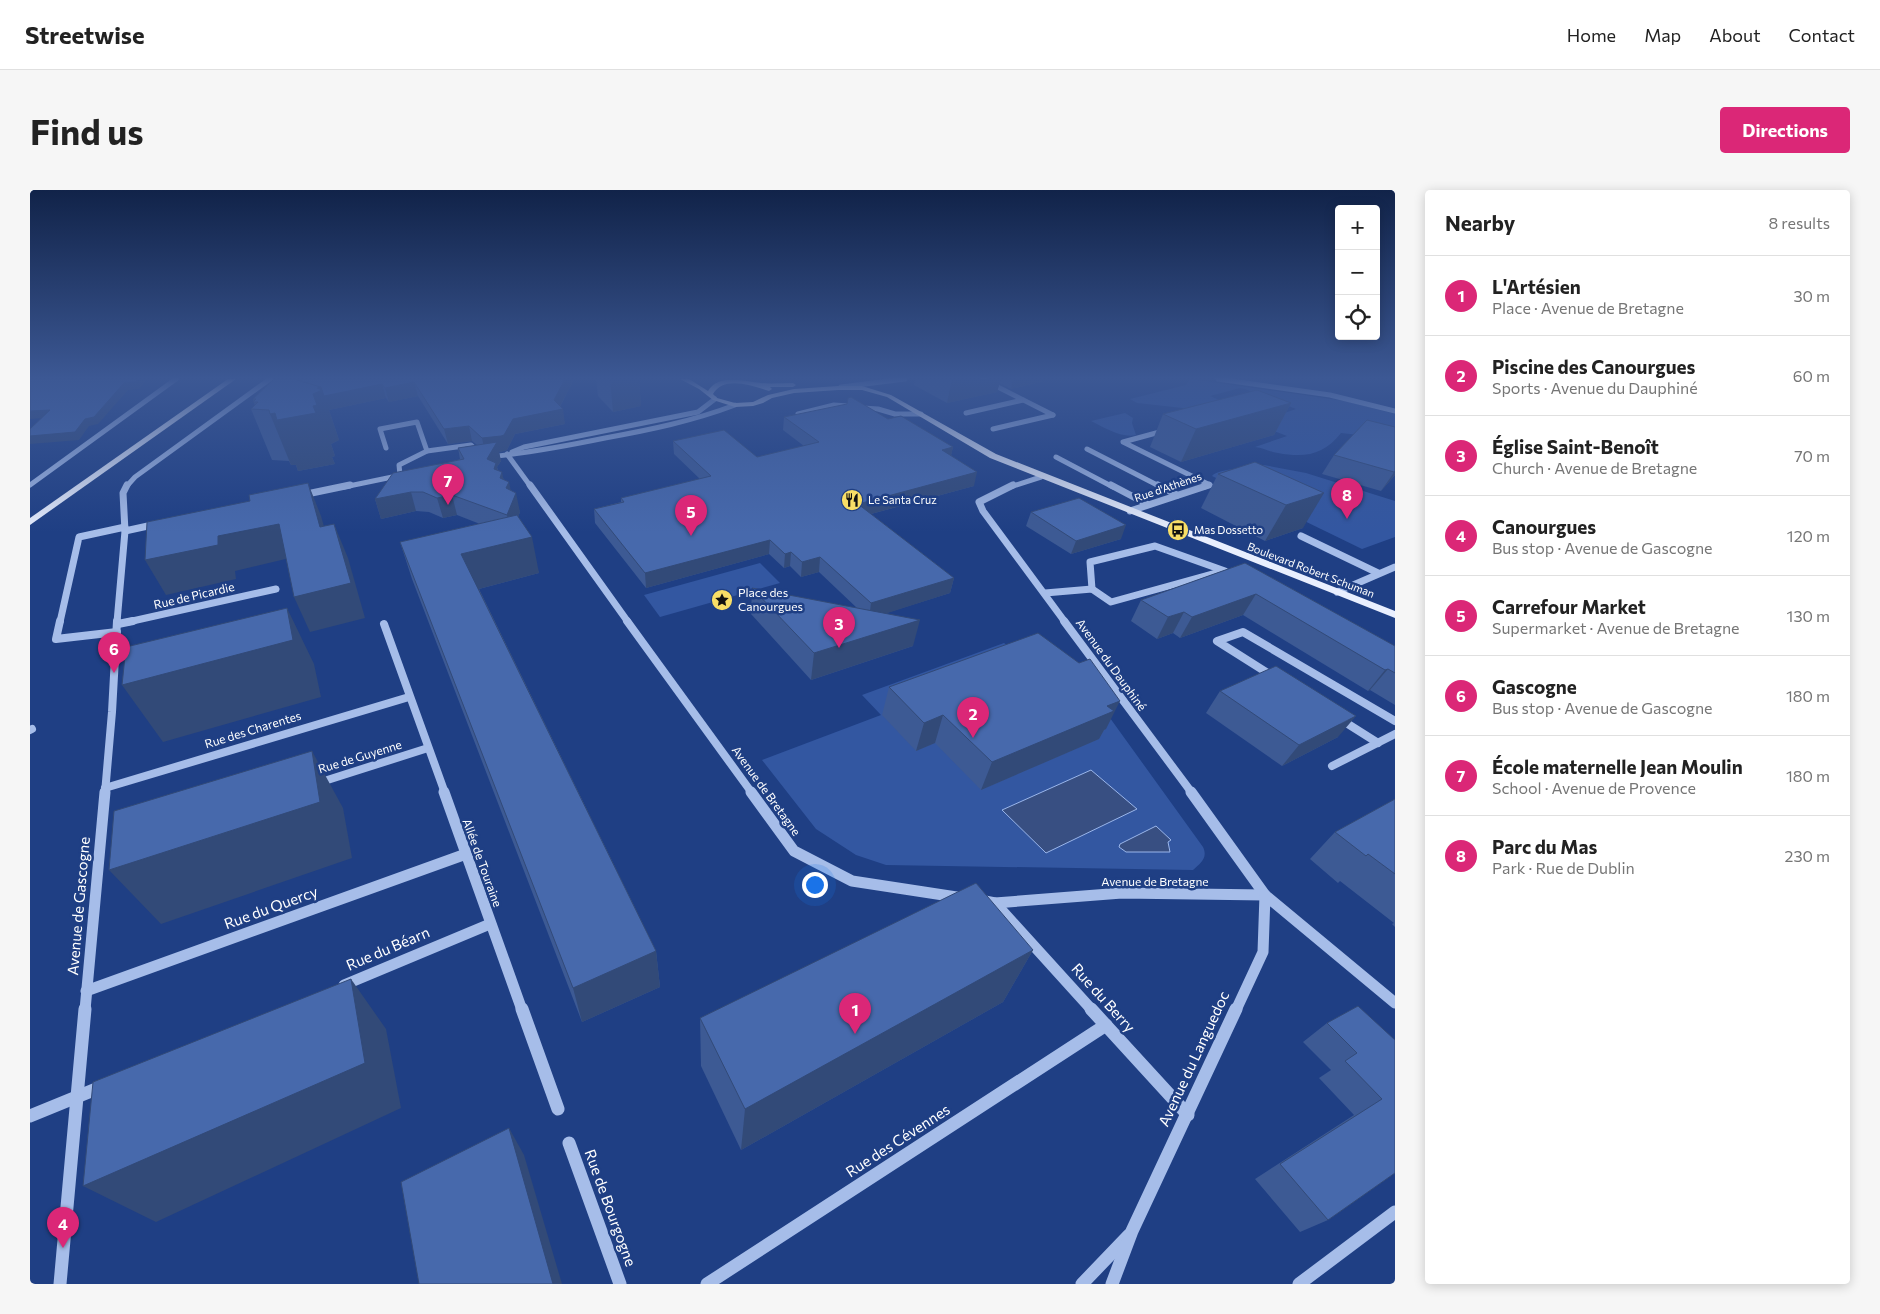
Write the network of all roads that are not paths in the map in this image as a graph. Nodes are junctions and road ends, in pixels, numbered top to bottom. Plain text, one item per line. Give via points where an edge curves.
1 (106, 430) edge
2 (159, 430) edge
3 (200, 430) edge
4 (380, 430) edge
5 (420, 430) edge
6 (606, 430) edge
7 (646, 430) edge
8 (949, 430) edge
9 (965, 430) edge
10 (1168, 430) edge
11 (386, 448) dead end
12 (1087, 449) dead end
13 (427, 451) junction
14 (507, 454) junction
15 (1056, 457) dead end
16 (484, 458) junction
17 (474, 460) edge
18 (1024, 468) junction
19 (409, 473) edge
20 (400, 475) junction
21 (1041, 476) junction
22 (30, 485) edge
23 (1177, 495) junction
24 (294, 497) edge
25 (1147, 504) junction
26 (1130, 511) junction
27 (30, 522) edge
28 (163, 523) edge
29 (125, 529) junction
30 (1301, 536) edge
31 (1395, 567) edge
32 (1225, 571) junction
33 (1378, 573) junction
34 (1233, 574) edge
35 (276, 588) dead end
36 (1092, 589) junction
37 (1337, 592) junction
38 (1045, 594) junction
39 (1395, 615) edge
40 (384, 624) dead end
41 (118, 628) junction
42 (1282, 682) edge
43 (409, 697) junction
44 (1330, 712) edge
45 (1395, 721) edge
46 (1395, 734) edge
47 (1378, 743) junction
48 (428, 748) junction
49 (1332, 766) dead end
50 (306, 787) edge
51 (105, 788) junction
52 (466, 854) junction
53 (1265, 895) junction
54 (995, 903) junction
55 (490, 924) junction
56 (335, 989) edge
57 (86, 991) junction
58 (1395, 1002) edge
59 (1106, 1025) junction
60 (112, 1082) edge
61 (77, 1097) junction
62 (558, 1109) dead end
63 (1188, 1115) junction
64 (30, 1116) edge
65 (569, 1143) dead end
66 (1395, 1212) edge
67 (1132, 1231) junction
68 (60, 1284) edge
69 (620, 1284) edge
70 (707, 1284) edge
71 (1082, 1284) edge
72 (1112, 1284) edge
73 (1299, 1284) edge

1 - 22 street
2 - 27 main road
3 - 29 street, Avenue de Gascogne via 126,486 123,493
4 - 11 street
5 - 13 street
6 - 14 street via 524,446
7 - 14 street via 529,453
8 - 18 main road, Boulevard Robert Schuman via 993,456
9 - 18 main road, Boulevard Robert Schuman
10 - 23 street, Rue d'Athènes via 1123,442 1210,485
12 - 23 street
13 - 16 street via 471,446
13 - 20 street via 398,465
14 - 16 street
14 - 54 street, Avenue de Bretagne via 794,851 852,881
15 - 25 street
16 - 17 street
18 - 21 main road, Boulevard Robert Schuman
19 - 20 street
20 - 24 street
21 - 26 main road, Boulevard Robert Schuman
21 - 38 street, Avenue du Dauphiné via 979,502
23 - 25 street, Rue d'Athènes
25 - 26 street, Rue d'Athènes
26 - 37 main road, Boulevard Robert Schuman
28 - 29 street
29 - 41 street, Avenue de Gascogne
29 - 41 street, Rue de Picardie via 79,537 56,639
30 - 33 street
31 - 33 street
32 - 34 street
32 - 36 street via 1112,602
32 - 36 street via 1155,546 1090,562
33 - 37 street
35 - 41 street, Rue de Picardie
36 - 38 street
37 - 39 main road, Boulevard Robert Schuman
38 - 53 street, Avenue du Dauphiné
40 - 43 street, Allée de Touraine
41 - 51 street, Avenue de Gascogne
42 - 45 street via 1217,641 1243,632
43 - 48 street, Allée de Touraine
43 - 51 street, Rue des Charentes
44 - 47 street
46 - 47 street
47 - 49 street
48 - 50 street, Rue de Guyenne
48 - 52 street, Allée de Touraine
51 - 57 street, Avenue de Gascogne via 104,850
52 - 55 street, Allée de Touraine
52 - 57 street, Rue du Quercy
53 - 54 street, Avenue de Bretagne via 1122,893
53 - 58 street
53 - 63 street, Avenue du Languedoc via 1263,952
54 - 59 street, Rue du Berry
55 - 56 street, Rue du Béarn
55 - 62 street, Allée de Touraine
57 - 61 street, Avenue de Gascogne
59 - 63 street, Rue du Berry
59 - 70 street, Rue des Cévennes
60 - 61 street
61 - 64 street
61 - 68 street, Avenue de Gascogne
63 - 67 street, Avenue du Languedoc
65 - 69 street, Rue de Bourgogne
66 - 73 street
67 - 71 street, Avenue du Languedoc
67 - 72 street, Avenue du Languedoc

